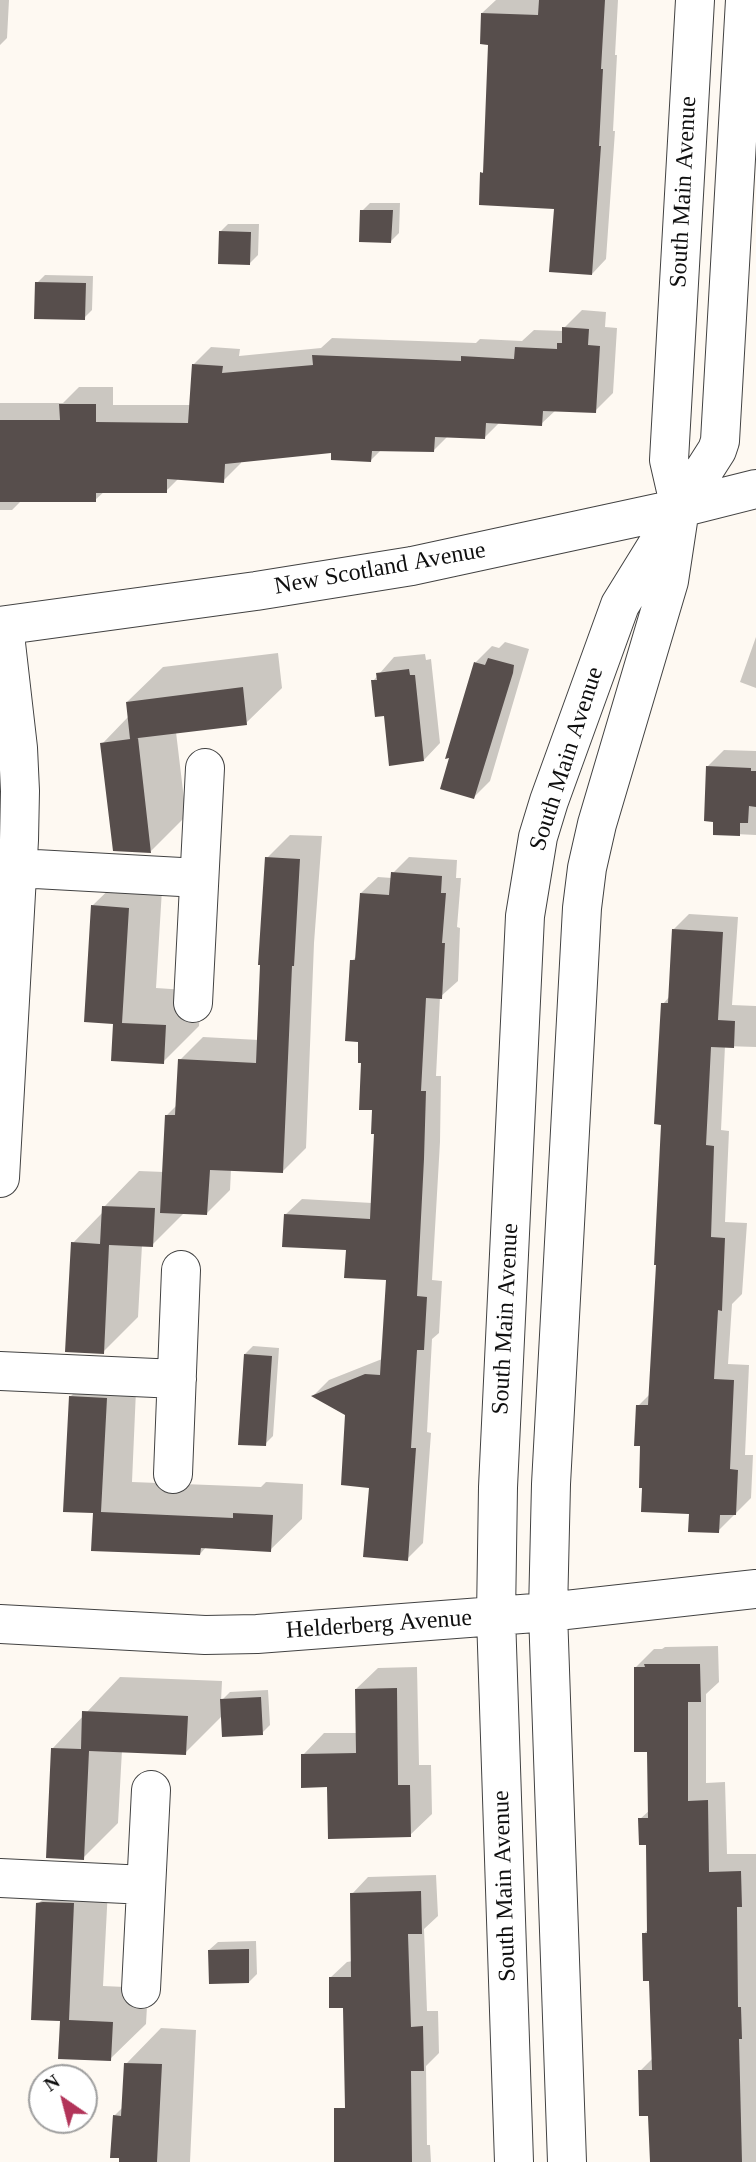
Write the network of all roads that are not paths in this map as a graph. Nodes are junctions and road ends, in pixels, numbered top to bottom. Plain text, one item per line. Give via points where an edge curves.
1 (695, 0) edge
2 (745, 0) edge
3 (756, 489) edge
4 (680, 508) junction
5 (2, 626) edge
6 (205, 768) dead end
7 (199, 878) junction
8 (11, 879) edge
9 (193, 1003) dead end
10 (517, 1094) junction
11 (572, 1097) junction
12 (0, 1178) edge
13 (181, 1270) dead end
14 (0, 1371) edge
15 (177, 1379) junction
16 (173, 1474) dead end
17 (756, 1589) edge
18 (548, 1612) junction
19 (496, 1616) junction
20 (0, 1624) edge
21 (151, 1790) dead end
22 (0, 1878) edge
23 (146, 1885) junction
24 (141, 1989) dead end
25 (514, 2146) edge
26 (566, 2146) edge

1 - 4 street, South Main Avenue via 669,460
2 - 4 street, South Main Avenue via 720,441
3 - 4 street, New Scotland Avenue
4 - 5 street, New Scotland Avenue via 412,566
4 - 10 street, South Main Avenue via 620,606 538,837 525,916
4 - 11 street, South Main Avenue via 669,581 587,868
5 - 8 street via 20,791
6 - 7 street
7 - 8 street
7 - 9 street
8 - 12 street
10 - 11 street
10 - 19 street, South Main Avenue
11 - 18 street, South Main Avenue
13 - 15 street
14 - 15 street
15 - 16 street
17 - 18 street, Helderberg Avenue
18 - 19 street, Helderberg Avenue
18 - 26 street, South Main Avenue
19 - 20 street, Helderberg Avenue via 231,1635
19 - 25 street, South Main Avenue
21 - 23 street
22 - 23 street
23 - 24 street
25 - 26 street

